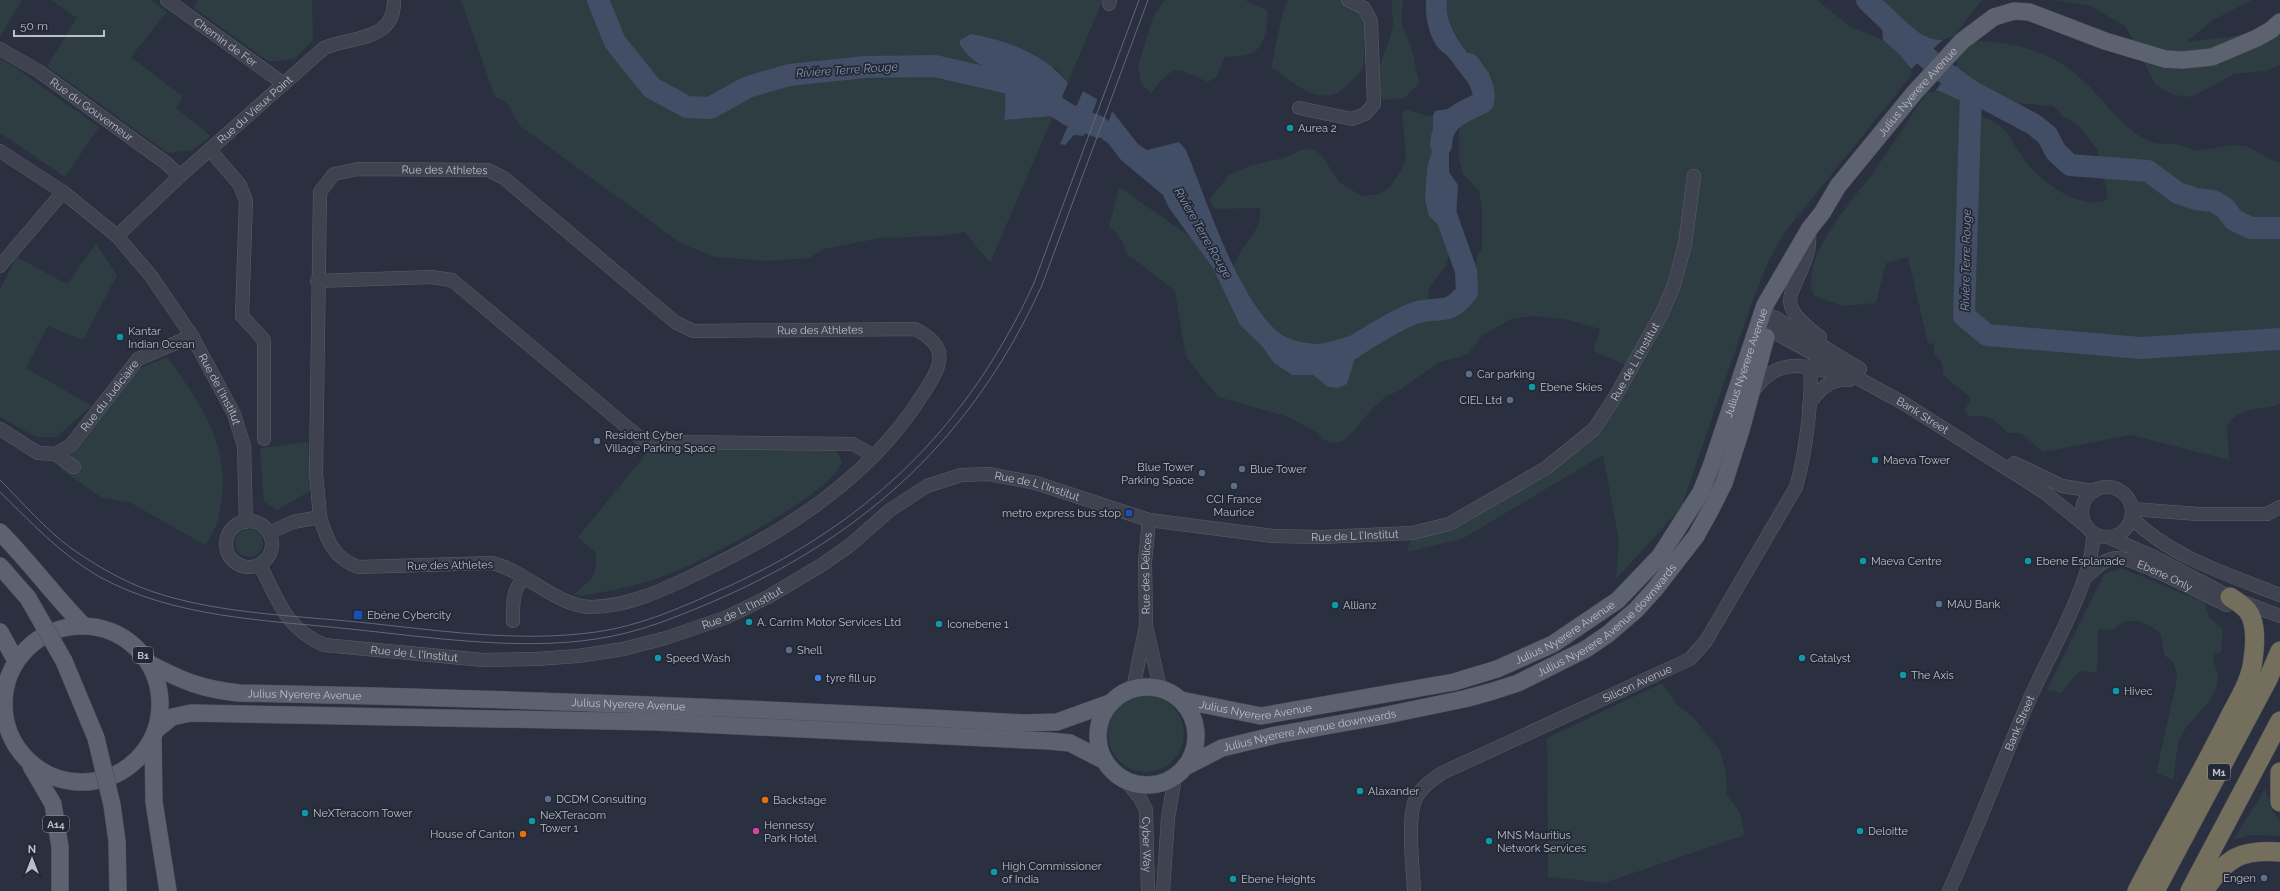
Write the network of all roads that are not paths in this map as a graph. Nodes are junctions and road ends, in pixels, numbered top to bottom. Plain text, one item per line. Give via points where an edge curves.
1 (168, 0) edge
2 (394, 0) edge
3 (1348, 0) edge
4 (2280, 22) edge
5 (0, 49) edge
6 (284, 84) junction
7 (1299, 108) dead end
8 (210, 150) junction
9 (0, 151) edge
10 (180, 176) junction
11 (1694, 176) dead end
12 (63, 192) junction
13 (1810, 228) junction
14 (117, 236) junction
15 (0, 266) edge
16 (317, 281) junction
17 (1765, 305) junction
18 (1758, 326) junction
19 (192, 336) junction
20 (1810, 366) junction
21 (1869, 379) junction
22 (1749, 399) junction
23 (1809, 404) junction
24 (0, 430) edge
25 (264, 439) dead end
26 (56, 454) junction
27 (874, 456) junction
28 (74, 467) dead end
29 (2094, 491) junction
30 (2280, 507) edge
31 (2131, 513) junction
32 (320, 517) junction
33 (1149, 520) junction
34 (246, 522) junction
35 (2090, 530) junction
36 (0, 532) edge
37 (269, 533) junction
38 (2107, 537) junction
39 (260, 565) junction
40 (0, 566) edge
41 (524, 578) junction
42 (2083, 579) junction
43 (2280, 595) edge
44 (2228, 601) junction
45 (2280, 616) edge
46 (513, 621) dead end
47 (84, 626) junction
48 (1146, 626) junction
49 (0, 632) edge
50 (2280, 651) edge
51 (150, 664) junction
52 (8, 672) edge
53 (1160, 688) junction
54 (1133, 689) junction
55 (1181, 700) junction
56 (1110, 703) junction
57 (2280, 721) edge
58 (0, 731) edge
59 (155, 734) junction
60 (13, 742) junction
61 (1105, 761) junction
62 (30, 763) junction
63 (1180, 772) junction
64 (2280, 772) edge
65 (1126, 781) junction
66 (2280, 802) edge
67 (2280, 852) edge
68 (60, 891) edge
69 (118, 891) edge
70 (168, 891) edge
71 (1148, 891) edge
72 (1163, 891) edge
73 (1414, 891) edge
74 (1949, 891) edge
75 (2137, 891) edge
76 (2155, 891) edge
77 (2190, 891) edge
78 (2204, 891) edge

1 - 6 street, Chemin de Fer
2 - 6 street, Rue du Vieux Point via 392,14 380,32 324,48
3 - 7 street via 1364,8 1371,21 1374,104 1365,114 1352,119
4 - 13 main road, Julius Nyerere Avenue / B1 via 2257,38 2212,57 2182,60 2165,59 2105,41 2029,12 2014,11 1994,17 1962,41 1915,92 1838,186
5 - 10 street, Rue du Gouverneur via 40,72 166,163
6 - 8 street, Rue du Vieux Point
8 - 10 street, Rue du Vieux Point
8 - 25 street via 240,185 246,201 242,316 264,340
9 - 12 street, Rue de l'Institut
10 - 14 street, Rue du Vieux Point
11 - 33 street, Rue de L l'Institut via 1685,244 1674,285 1662,313 1594,429 1546,468 1449,524 1412,533 1321,537 1273,536
12 - 14 street, Rue de l'Institut
12 - 15 street
13 - 17 main road, Julius Nyerere Avenue / B1
13 - 21 street via 1808,250 1790,293 1791,309 1798,321
13 - 22 main road, Julius Nyerere Avenue downwards via 1773,310
14 - 19 street, Rue de l'Institut via 151,276
16 - 27 street via 431,277 452,280 640,438 668,442 853,444
16 - 27 street, Rue des Athletes via 320,192 334,174 358,169 488,170 504,178 675,322 693,331 915,329 929,336 936,346 940,359 937,372 906,420
16 - 32 street, Rue des Athletes via 316,473
17 - 18 main road, Julius Nyerere Avenue / B1
17 - 21 street, Bank Street via 1772,326 1779,335
18 - 21 street via 1764,319 1776,318
18 - 55 main road, Julius Nyerere Avenue / B1 via 1712,464 1701,492 1688,514 1660,556 1638,581 1618,600 1575,631 1548,647 1498,669 1454,682 1395,694 1261,716
19 - 26 street, Rue du Judiciaire via 138,359 70,446
19 - 34 street, Rue de l'Institut via 234,414 244,446
20 - 21 street
20 - 22 street via 1787,366 1773,371 1760,382
20 - 23 street, Silicon Avenue
21 - 23 street via 1830,383 1821,388
21 - 29 street via 2024,469 2062,486
21 - 35 street, Bank Street via 2044,492
22 - 63 main road, Julius Nyerere Avenue downwards via 1724,483 1696,536 1640,605 1608,634 1586,649 1518,683 1490,692 1222,748
23 - 73 street, Silicon Avenue via 1796,487 1706,641 1690,659 1442,773 1426,785 1416,797 1412,814
24 - 26 street via 38,453
26 - 28 street
27 - 41 street, Rue des Athletes via 820,504 740,554 676,584 631,601 591,607 570,603
29 - 31 street via 2110,488 2118,490 2125,495
29 - 35 street via 2083,504 2082,516
30 - 31 street via 2267,514
31 - 38 street via 2123,531
31 - 43 street via 2143,529 2175,550
32 - 37 street via 292,522
32 - 41 street, Rue des Athletes via 330,545 344,562 358,568 492,563 506,566
33 - 39 street, Rue de L l'Institut via 1036,483 989,474 961,475 927,486 890,510 849,546 820,566 768,597 727,617 666,638 623,649 536,659 483,660 324,645 311,639 290,623
33 - 48 street, Rue des Délices via 1145,562
34 - 37 street via 259,524
34 - 39 street via 238,524 228,535 226,542 229,556 246,567
35 - 38 street
35 - 42 street, Bank Street via 2093,547
36 - 47 main road via 24,556 62,605
37 - 39 street via 272,540 270,554
38 - 42 street
38 - 44 street via 2154,557
40 - 69 main road, bridge via 28,598 64,661 96,738 112,805 117,841
41 - 46 street via 517,585 513,597
42 - 44 street, Ebene Only via 2101,563 2116,558
42 - 74 street, Bank Street
44 - 45 street
44 - 75 highway via 2248,610 2253,629 2250,677
47 - 51 main road, Julius Nyerere Avenue / B1 via 108,631 128,640
47 - 52 main road, Julius Nyerere Avenue / B1 via 58,630 34,642
48 - 53 street, Rue des Délices
48 - 54 street, Rue des Délices
49 - 52 main road
50 - 76 highway, M1 via 2268,679
51 - 56 main road, Julius Nyerere Avenue / B1 via 185,682 211,690 239,693 685,706 1023,723 1057,722
51 - 59 main road, Julius Nyerere Avenue / B1 via 158,684 161,707
52 - 60 main road, Julius Nyerere Avenue / B1 via 3,698 5,721
53 - 54 main road, B1
53 - 55 main road, B1
54 - 56 main road, B1
55 - 63 main road, B1 via 1196,726 1196,740 1193,755
56 - 61 main road, B1 via 1102,717 1098,732 1099,747
57 - 77 highway
58 - 60 main road, Julius Nyerere Avenue / B1
59 - 61 main road, Julius Nyerere Avenue / B1 via 172,717 191,713 657,722 1049,741 1070,743
59 - 62 main road, Julius Nyerere Avenue / B1 via 139,759 120,773 97,781 74,782 50,776
59 - 70 main road via 154,802
60 - 62 main road, Julius Nyerere Avenue / B1
61 - 65 main road, B1 via 1114,773
62 - 68 main road, A14 via 53,804 60,847
63 - 65 main road, B1 via 1159,784 1142,785
63 - 72 street, Cyber Way via 1168,818
64 - 66 highway
65 - 71 street, Cyber Way via 1146,810
67 - 78 highway via 2244,852 2227,863

